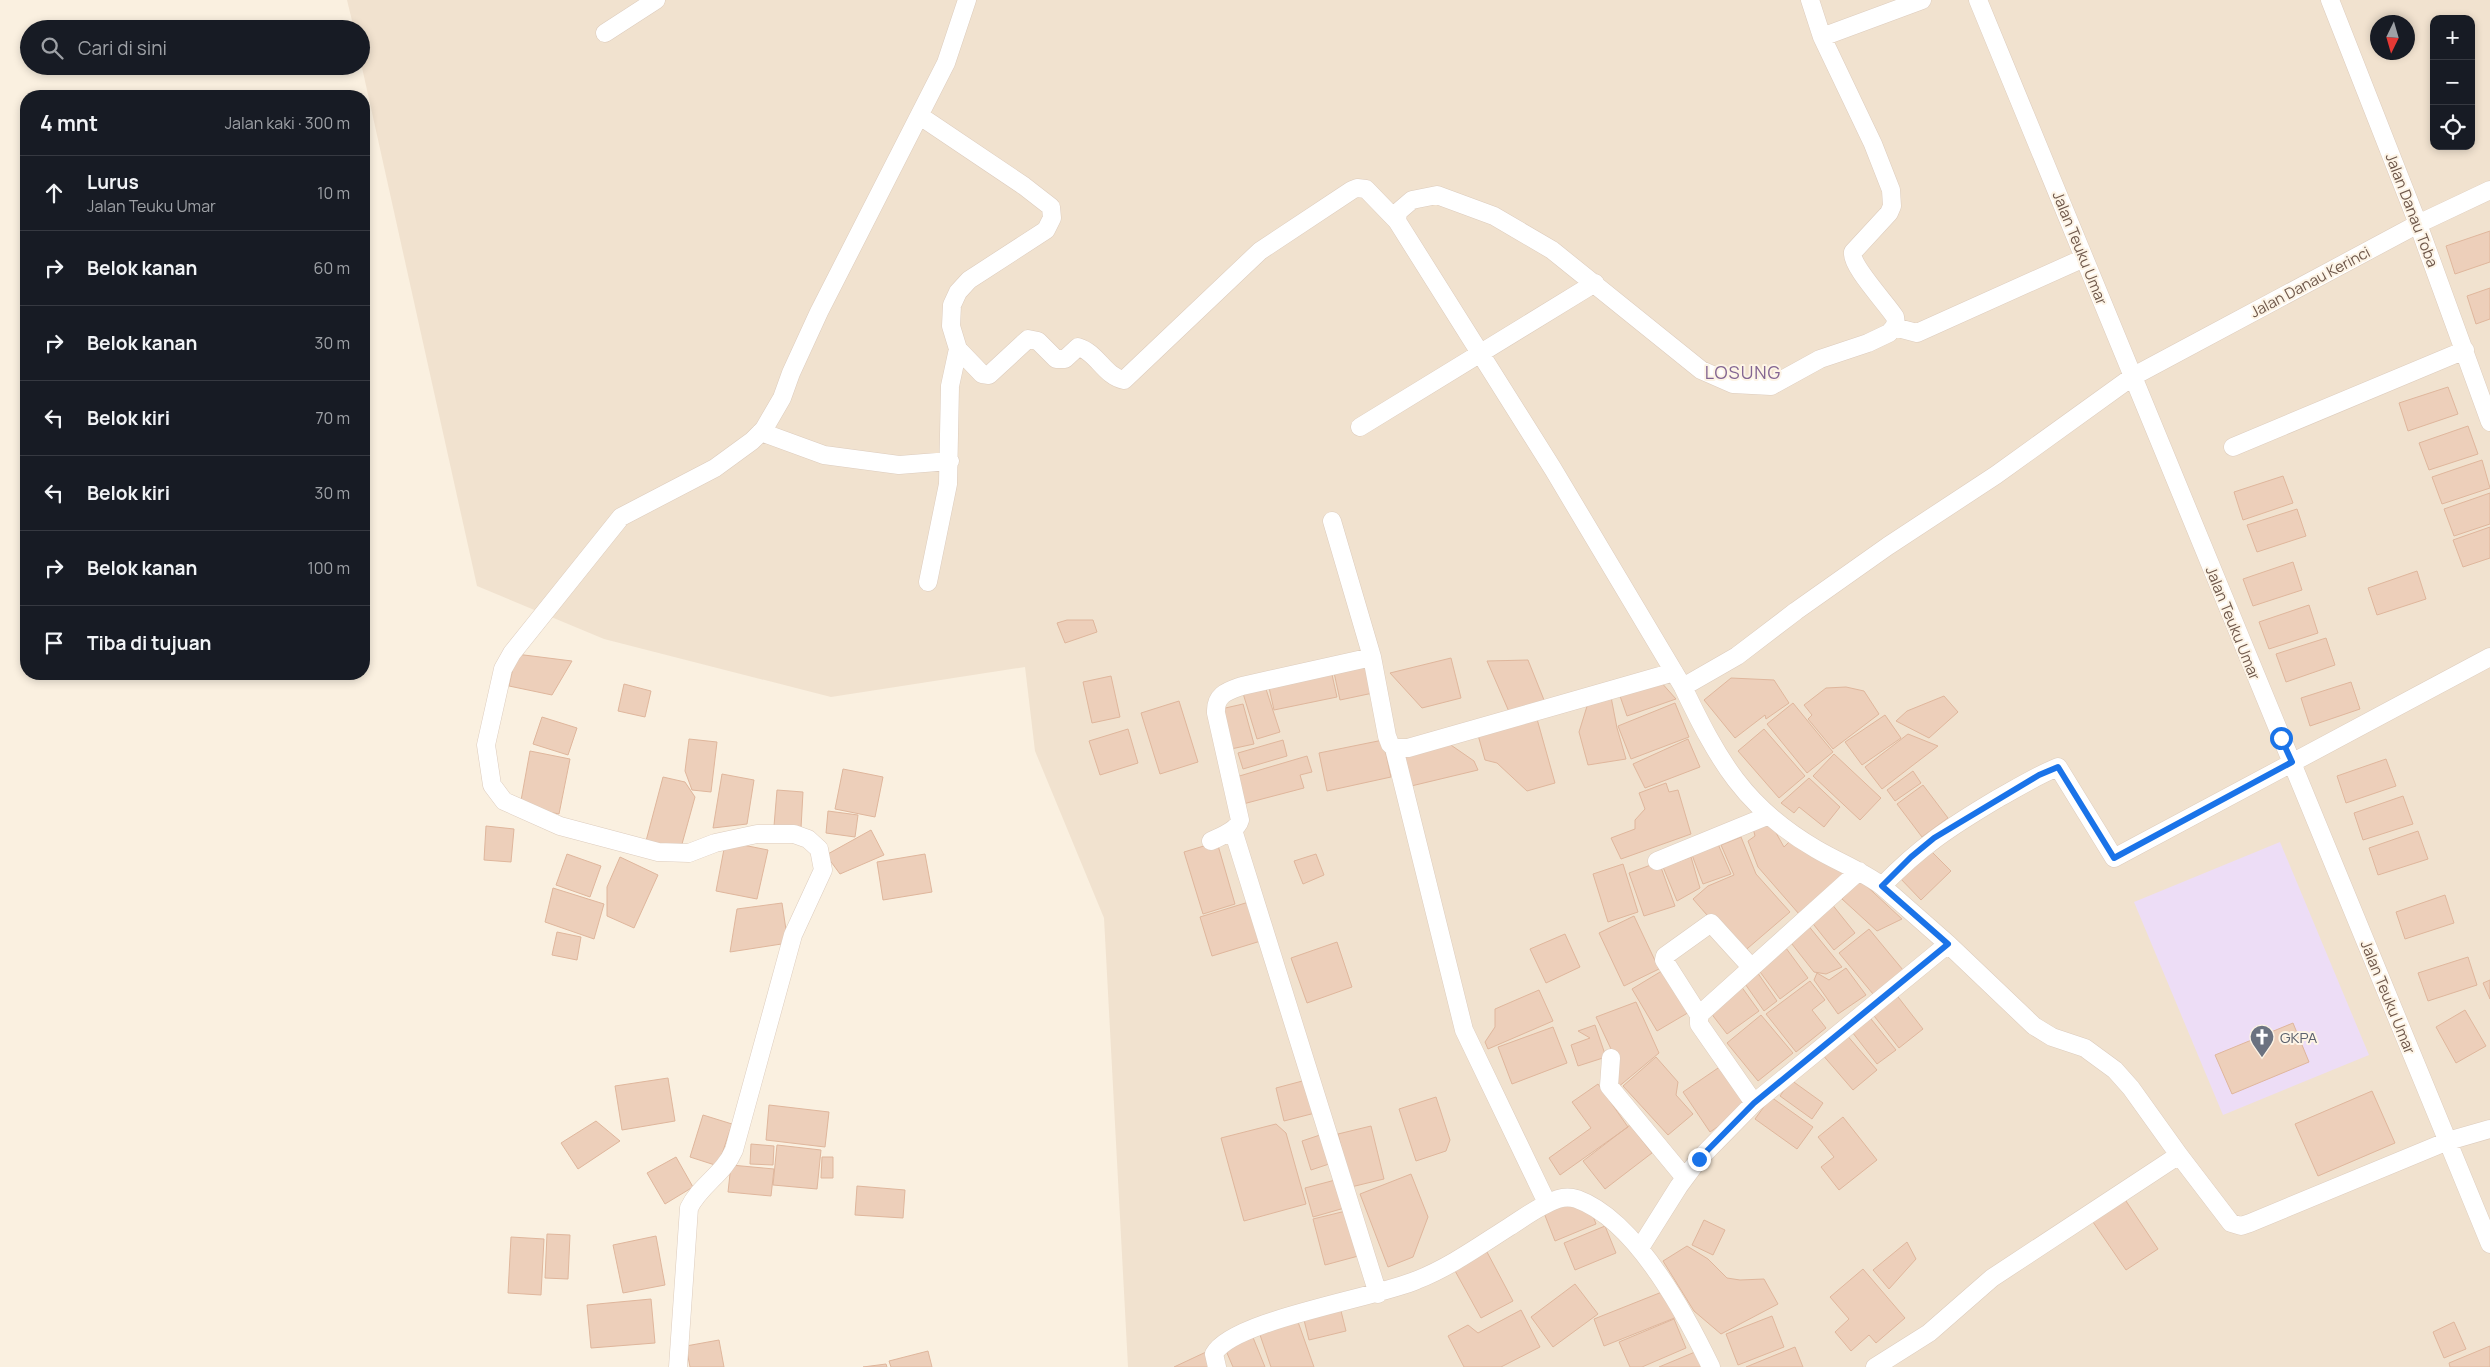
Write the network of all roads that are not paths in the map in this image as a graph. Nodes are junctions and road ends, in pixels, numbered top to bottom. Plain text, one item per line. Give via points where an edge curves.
1 (656, 0) edge
2 (967, 0) edge
3 (1810, 0) edge
4 (1922, 0) edge
5 (1978, 0) edge
6 (2330, 0) edge
7 (605, 33) dead end
8 (1822, 37) junction
9 (920, 116) junction
10 (2490, 190) edge
11 (1397, 222) junction
12 (2418, 224) junction
13 (2084, 258) junction
14 (1595, 283) junction
15 (1894, 327) junction
16 (958, 349) junction
17 (2465, 350) junction
18 (1480, 352) junction
19 (2132, 377) junction
20 (2490, 422) edge
21 (1360, 427) dead end
22 (761, 432) junction
23 (2233, 447) dead end
24 (950, 461) junction
25 (1332, 522) dead end
26 (928, 582) dead end
27 (1372, 657) junction
28 (2490, 657) edge
29 (1674, 672) junction
30 (1683, 687) junction
31 (1394, 748) junction
32 (2292, 762) junction
33 (1767, 816) junction
34 (1233, 830) junction
35 (1211, 841) dead end
36 (1658, 861) dead end
37 (1859, 871) junction
38 (1882, 886) junction
39 (1948, 944) junction
40 (1751, 967) junction
41 (1699, 1015) junction
42 (1611, 1058) dead end
43 (1754, 1103) junction
44 (2490, 1128) edge
45 (2448, 1142) junction
46 (2179, 1155) junction
47 (1685, 1178) junction
48 (1547, 1203) junction
49 (2490, 1244) edge
50 (1640, 1248) junction
51 (1378, 1294) junction
52 (678, 1367) edge
53 (1217, 1367) edge
54 (1711, 1367) edge
55 (1875, 1367) edge

1 - 7 street
2 - 9 street via 946,62
3 - 8 street
4 - 8 street
5 - 13 street, Jalan Teuku Umar
6 - 12 street, Jalan Danau Toba
8 - 15 street via 1891,190 1892,206 1888,213 1852,256 1896,318
9 - 16 street via 1051,207 1052,218 1046,230 969,280 958,292 952,305 951,326
9 - 22 street via 819,312 782,398
10 - 12 street, Jalan Danau Kerinci
11 - 14 street via 1398,212 1412,200 1437,195 1450,198 1520,230
11 - 16 street via 1366,189 1352,190 1260,251 1124,380 1115,378 1087,350 1078,347 1064,359 1056,359 1038,341 1028,338 989,375 982,374
11 - 18 street
12 - 17 street, Jalan Danau Toba
12 - 19 street, Jalan Danau Kerinci
13 - 15 street via 1917,333
13 - 19 street, Jalan Teuku Umar
14 - 15 street via 1701,370 1733,384 1770,386 1805,366 1868,343
14 - 18 street
16 - 24 street via 950,386
17 - 20 street, Jalan Danau Toba
17 - 23 street
18 - 21 street
18 - 29 street
19 - 30 street, Jalan Danau Kerinci via 1996,475 1873,556 1737,656
19 - 32 street, Jalan Teuku Umar
22 - 24 street via 824,455 899,466
22 - 52 street via 715,468 633,509 618,520 512,653 503,669 486,745 492,785 504,801 560,826 658,852 680,854 738,837 794,834 814,843 822,855 823,870 793,935 734,1150 726,1165 689,1208
24 - 26 street
25 - 27 street
27 - 31 street via 1387,736
27 - 34 street via 1242,686 1220,697 1216,702 1216,712 1240,815 1239,824
28 - 32 street
29 - 30 street
29 - 31 street via 1408,748
30 - 33 street via 1723,765
31 - 48 street via 1464,1030
32 - 38 street via 2114,858 2058,767 1952,825 1911,857
32 - 45 street, Jalan Teuku Umar
33 - 36 street
33 - 37 street via 1817,850
34 - 35 street
34 - 51 street
37 - 38 street
37 - 40 street
38 - 39 street
39 - 43 street
39 - 46 street via 2034,1026 2052,1037 2085,1048 2115,1070
40 - 41 street
40 - 41 street via 1711,923 1665,956 1664,960
41 - 43 street via 1699,1024
42 - 47 street via 1609,1086
43 - 47 street via 1699,1159
44 - 45 street
45 - 46 street via 2241,1226 2231,1223
45 - 49 street, Jalan Teuku Umar
46 - 55 street via 1992,1278 1929,1333
47 - 50 street
48 - 50 street via 1564,1198 1577,1199 1601,1213
48 - 51 street via 1431,1274
50 - 54 street via 1694,1332
51 - 53 street via 1258,1325 1221,1344 1214,1354

